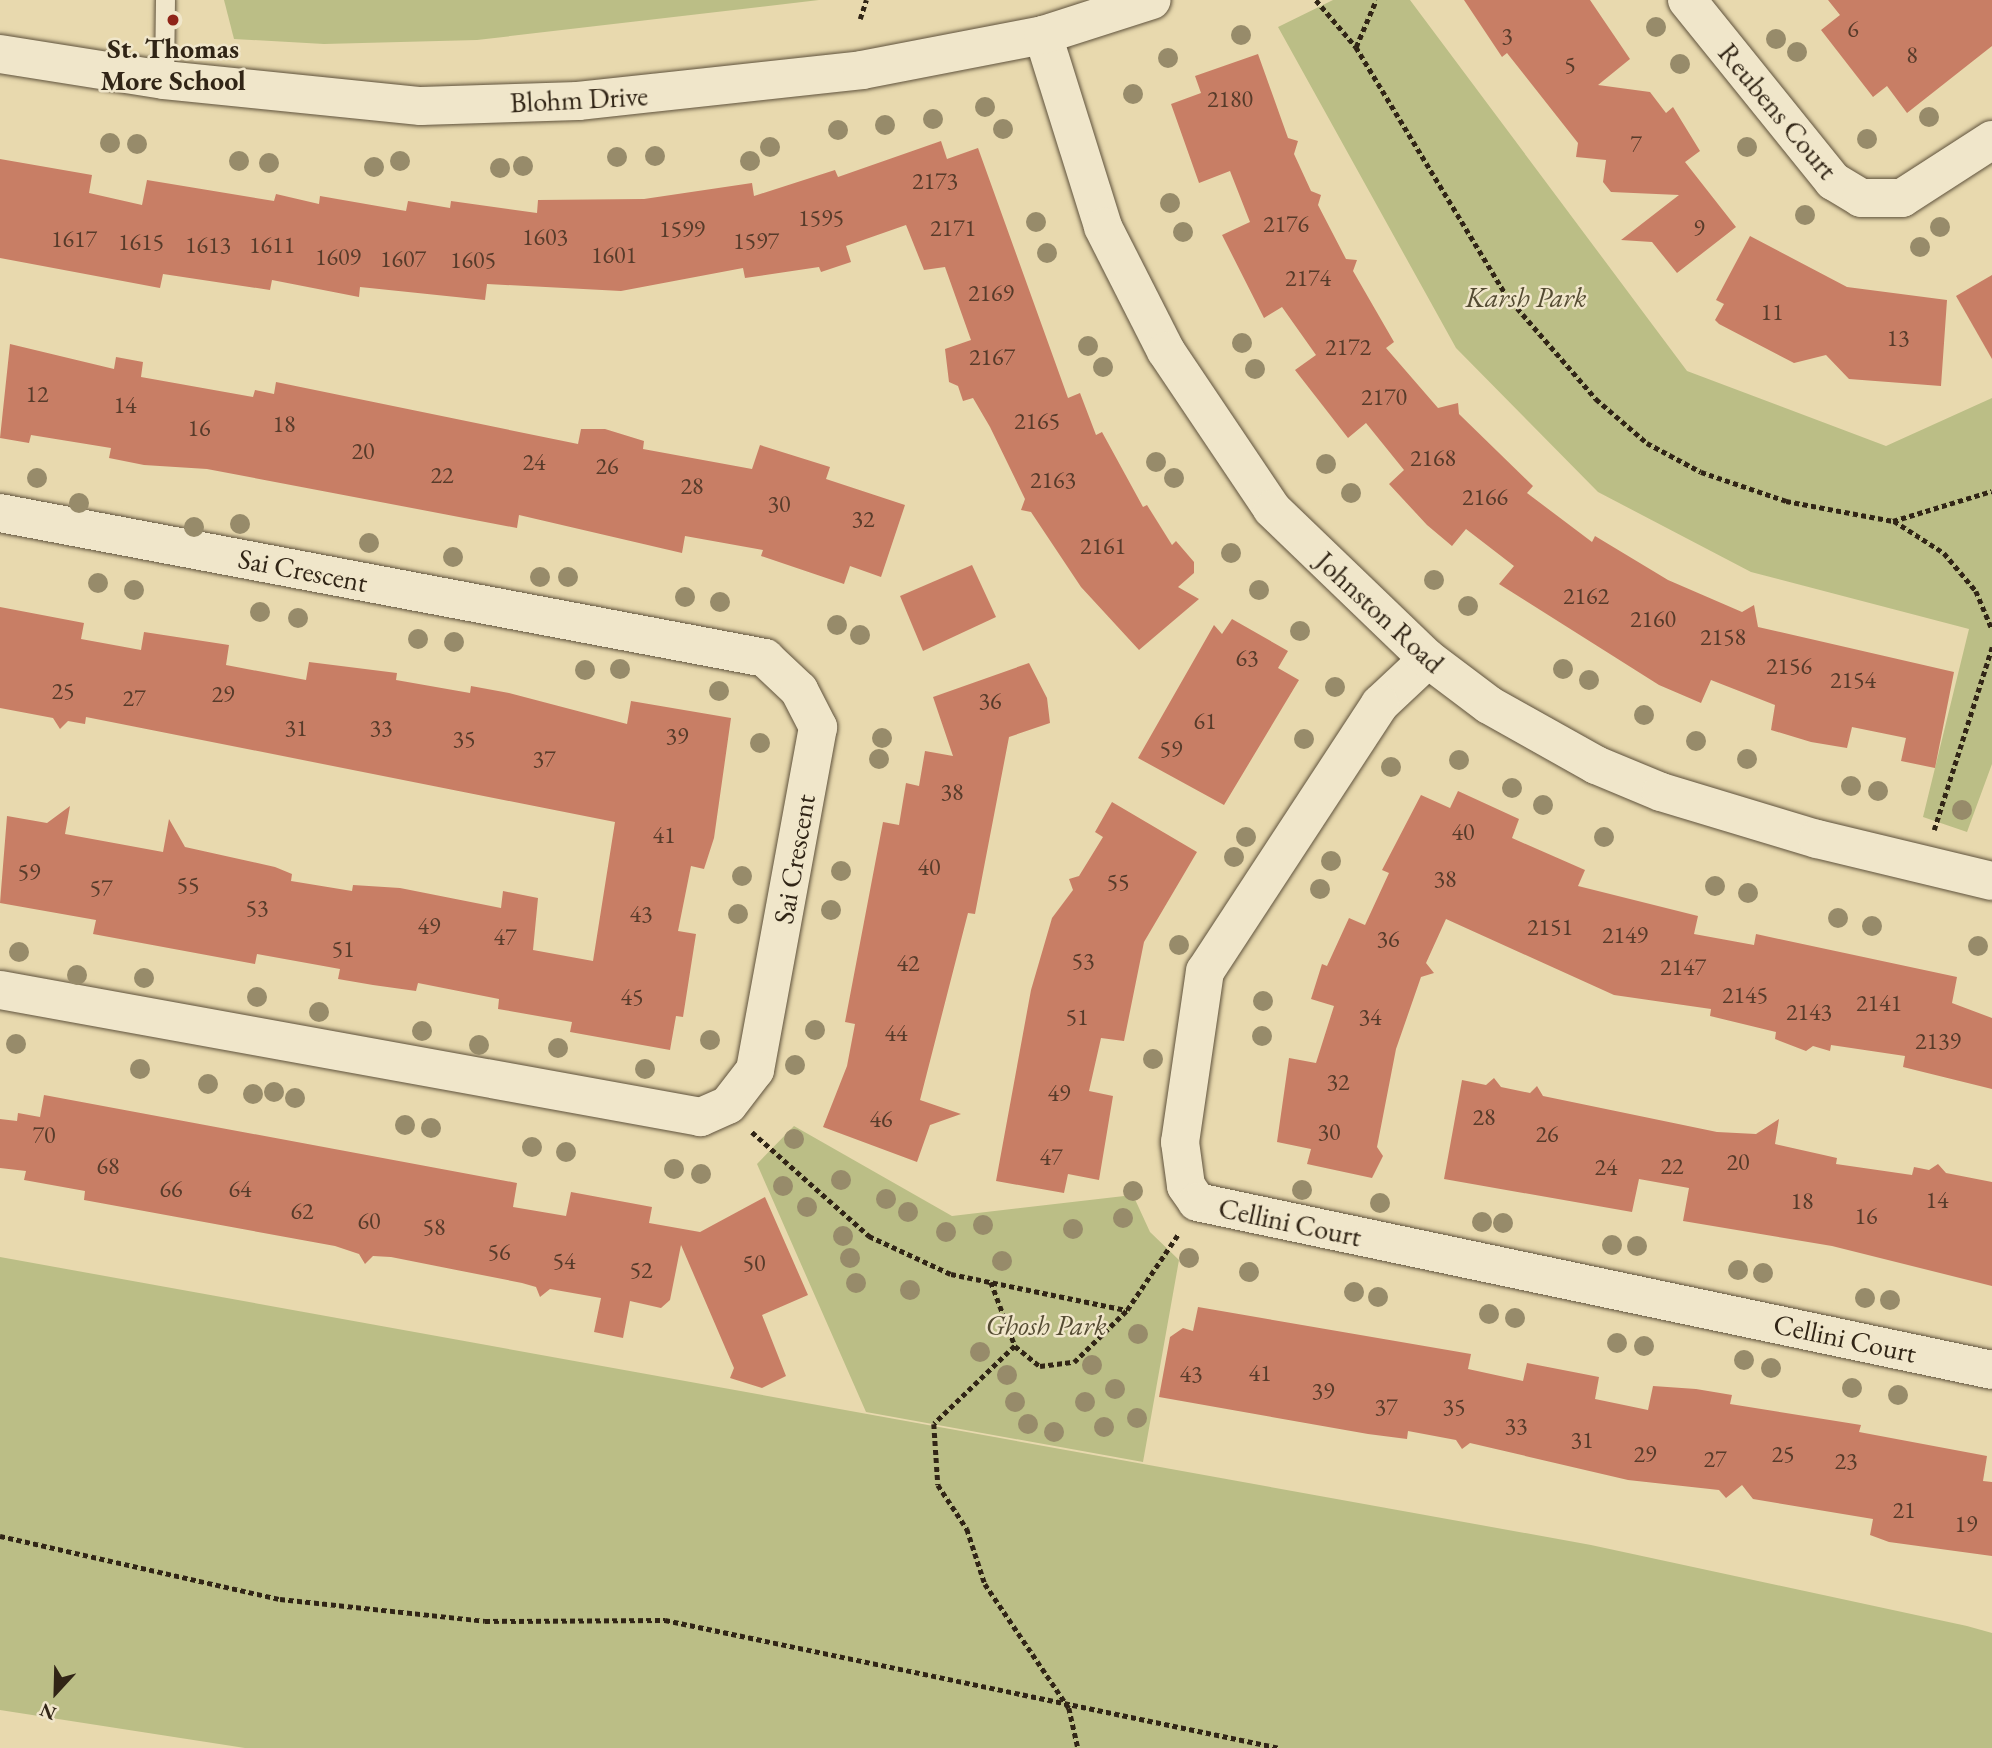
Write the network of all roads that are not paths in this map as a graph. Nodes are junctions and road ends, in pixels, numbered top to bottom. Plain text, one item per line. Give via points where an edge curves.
1 (165, 0) edge
2 (1152, 0) edge
3 (1687, 0) edge
4 (1043, 35) junction
5 (0, 54) edge
6 (164, 80) junction
7 (1992, 140) edge
8 (0, 513) edge
9 (1428, 659) junction
10 (1992, 881) edge
11 (0, 990) edge
12 (1992, 1370) edge

1 - 6 lane
2 - 4 street, Blohm Drive
3 - 7 street, Reubens Court via 1833,181 1861,198 1902,198
4 - 6 street, Blohm Drive via 862,70 578,101 421,106
4 - 9 street, Johnston Road via 1103,228 1166,351 1272,509
5 - 6 street, Blohm Drive
8 - 11 street, Sai Crescent via 765,658 799,690 818,727 755,1070 728,1105 701,1116
9 - 10 street, Johnston Road via 1489,705 1595,765 1686,800
9 - 12 street, Cellini Court via 1380,704 1205,971 1180,1142 1186,1186 1197,1202

